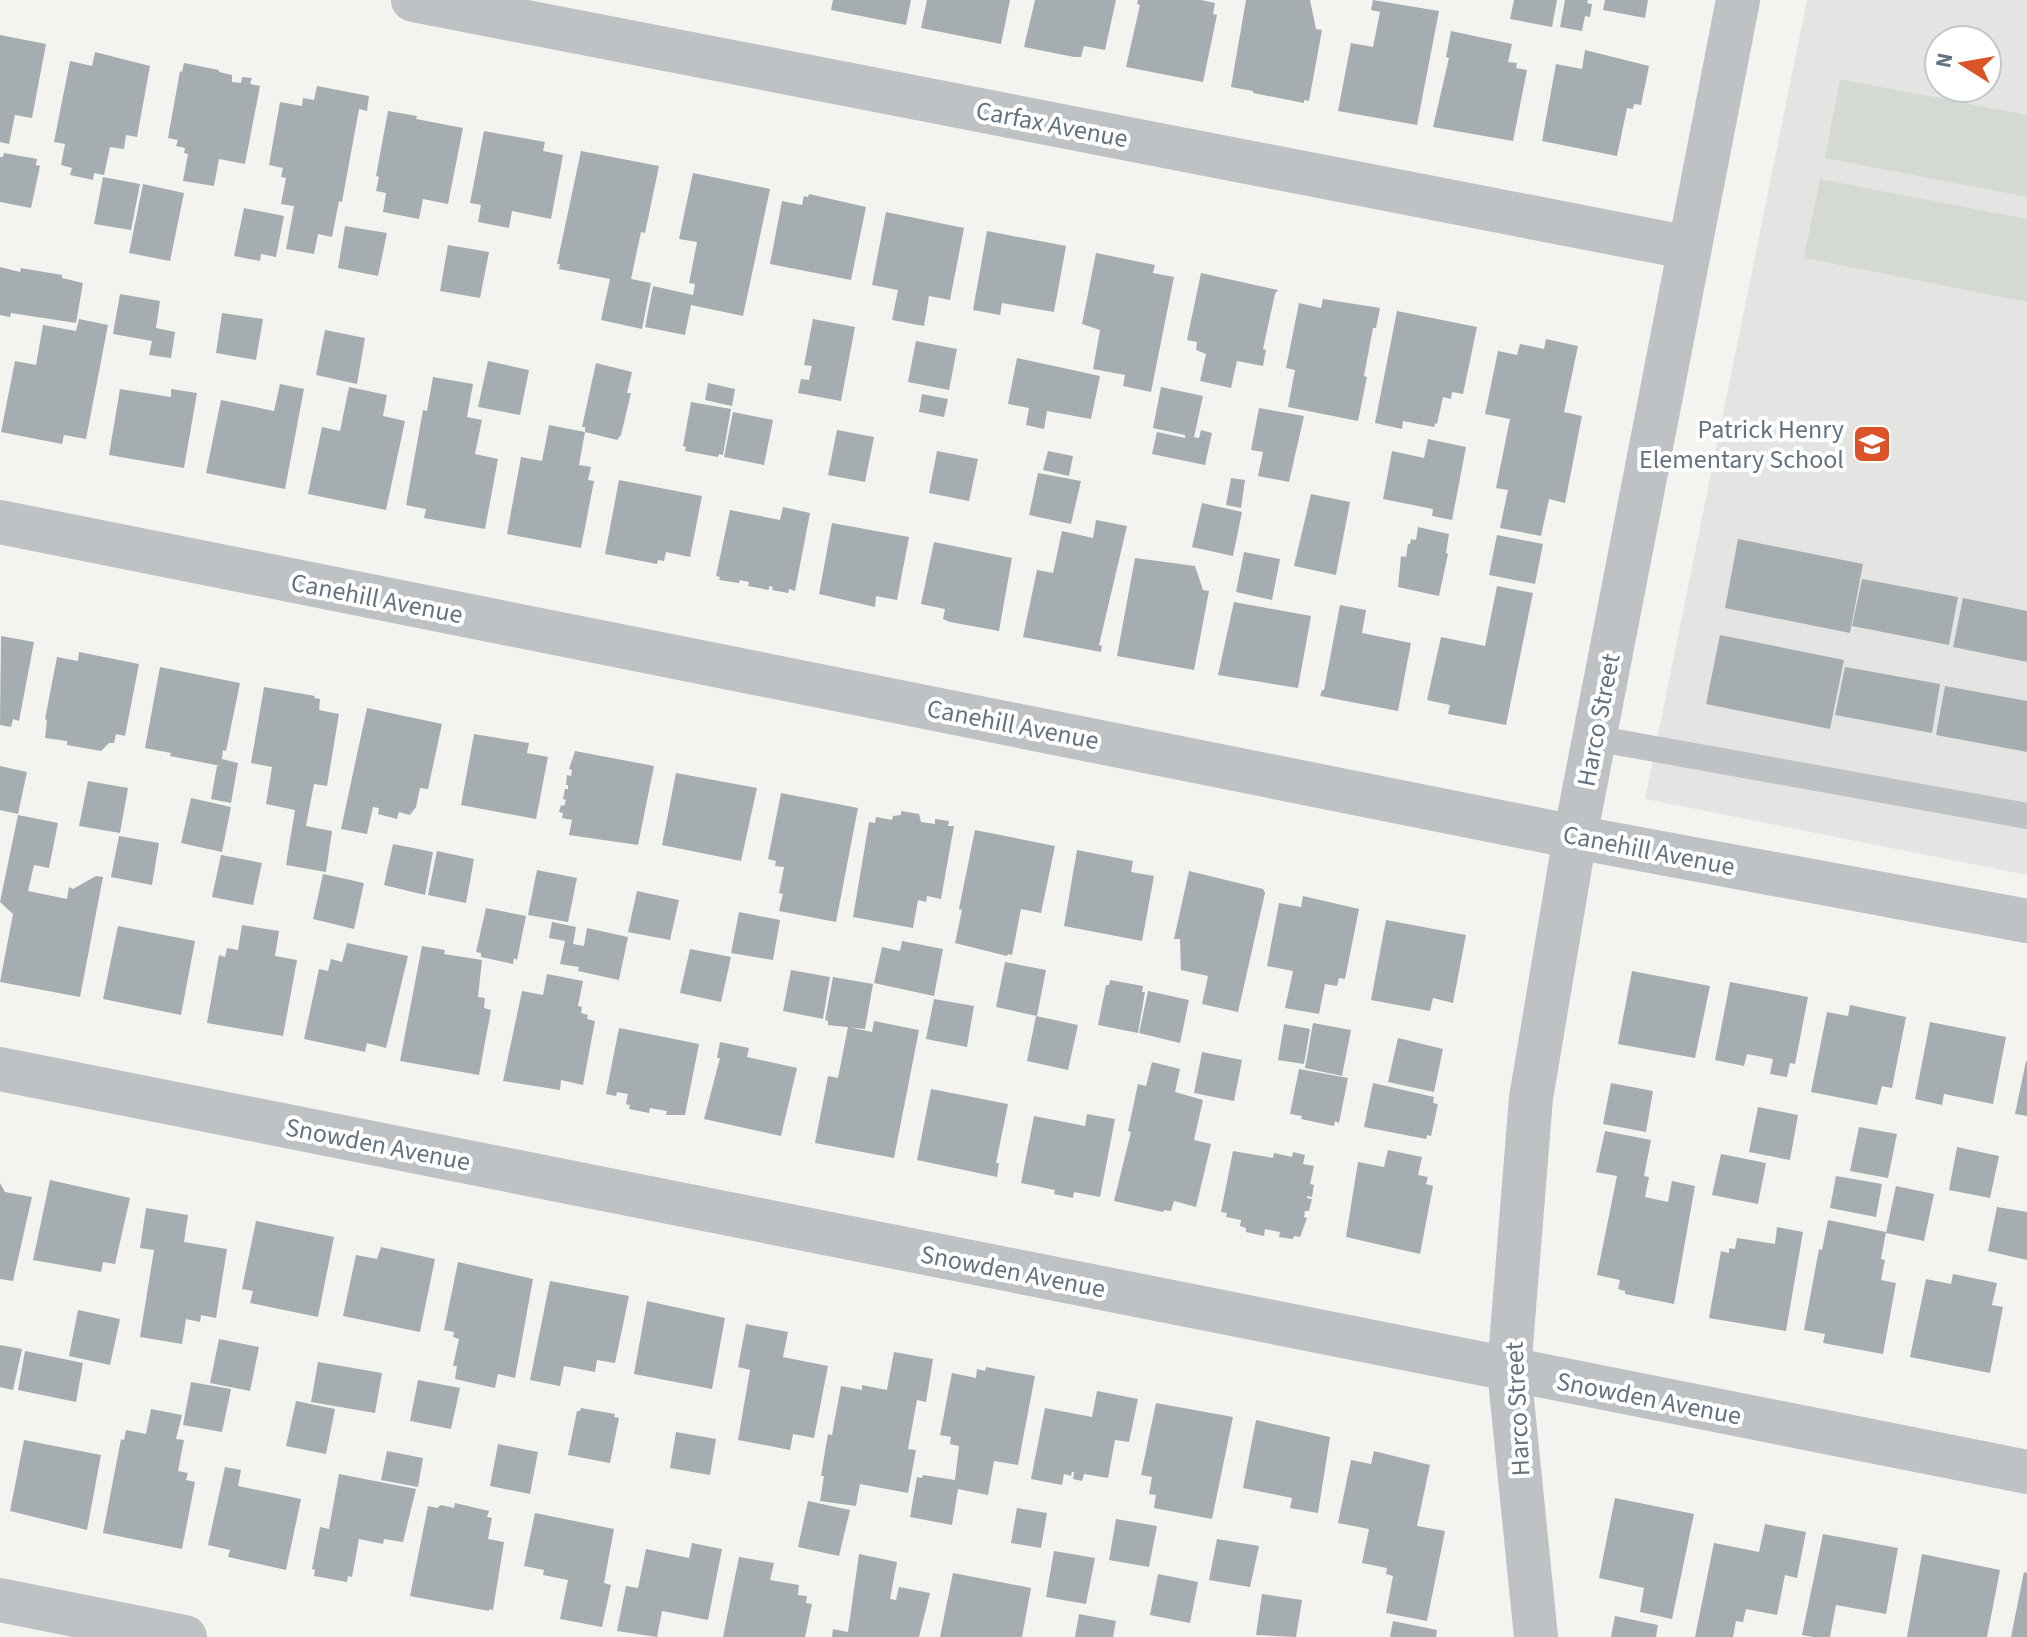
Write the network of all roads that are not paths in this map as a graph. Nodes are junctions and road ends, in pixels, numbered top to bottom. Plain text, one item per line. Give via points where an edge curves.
1 (413, 0) edge
2 (1738, 0) edge
3 (1690, 248) junction
4 (0, 522) edge
5 (1594, 738) junction
6 (2027, 816) edge
7 (1575, 837) junction
8 (2027, 921) edge
9 (0, 1069) edge
10 (1509, 1370) junction
11 (2027, 1472) edge
12 (0, 1600) edge
13 (185, 1637) edge
14 (1536, 1637) edge

1 - 3 street, Carfax Avenue
2 - 3 street, Harco Street
3 - 5 street, Harco Street
4 - 7 street, Canehill Avenue
5 - 6 lane
5 - 7 street, Harco Street
7 - 8 street, Canehill Avenue
7 - 10 street, Harco Street via 1531,1098
9 - 10 street, Snowden Avenue
10 - 11 street, Snowden Avenue
10 - 14 street, Harco Street
12 - 13 street

